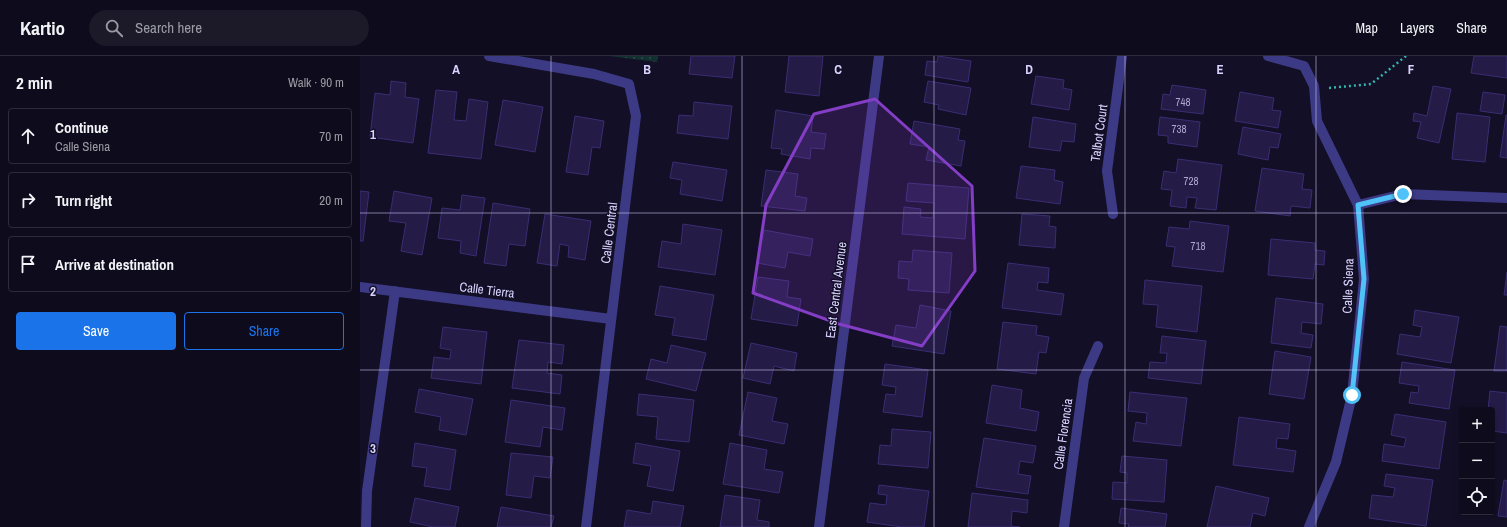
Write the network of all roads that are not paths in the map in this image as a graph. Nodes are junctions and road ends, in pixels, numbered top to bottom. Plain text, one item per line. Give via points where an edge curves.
1 (489, 56) edge
2 (879, 56) edge
3 (1122, 56) edge
4 (1268, 56) edge
5 (1507, 198) edge
6 (1358, 205) junction
7 (1113, 214) dead end
8 (360, 286) edge
9 (395, 291) junction
10 (611, 319) junction
11 (1098, 346) dead end
12 (366, 527) edge
13 (586, 527) edge
14 (819, 527) edge
15 (1064, 527) edge
16 (1310, 527) edge

1 - 10 street, Calle Central via 594,74 629,84 636,116
2 - 14 street, East Central Avenue
3 - 7 street, Talbot Court via 1107,171
4 - 6 street, Calle Siena via 1304,66 1314,86 1316,121
5 - 6 street via 1403,194
6 - 16 street, Calle Siena via 1364,279 1352,395 1336,462
8 - 9 street, Calle Tierra
9 - 10 street, Calle Tierra
9 - 12 street via 367,491
10 - 13 street, Calle Central
11 - 15 street, Calle Florencia via 1084,378

